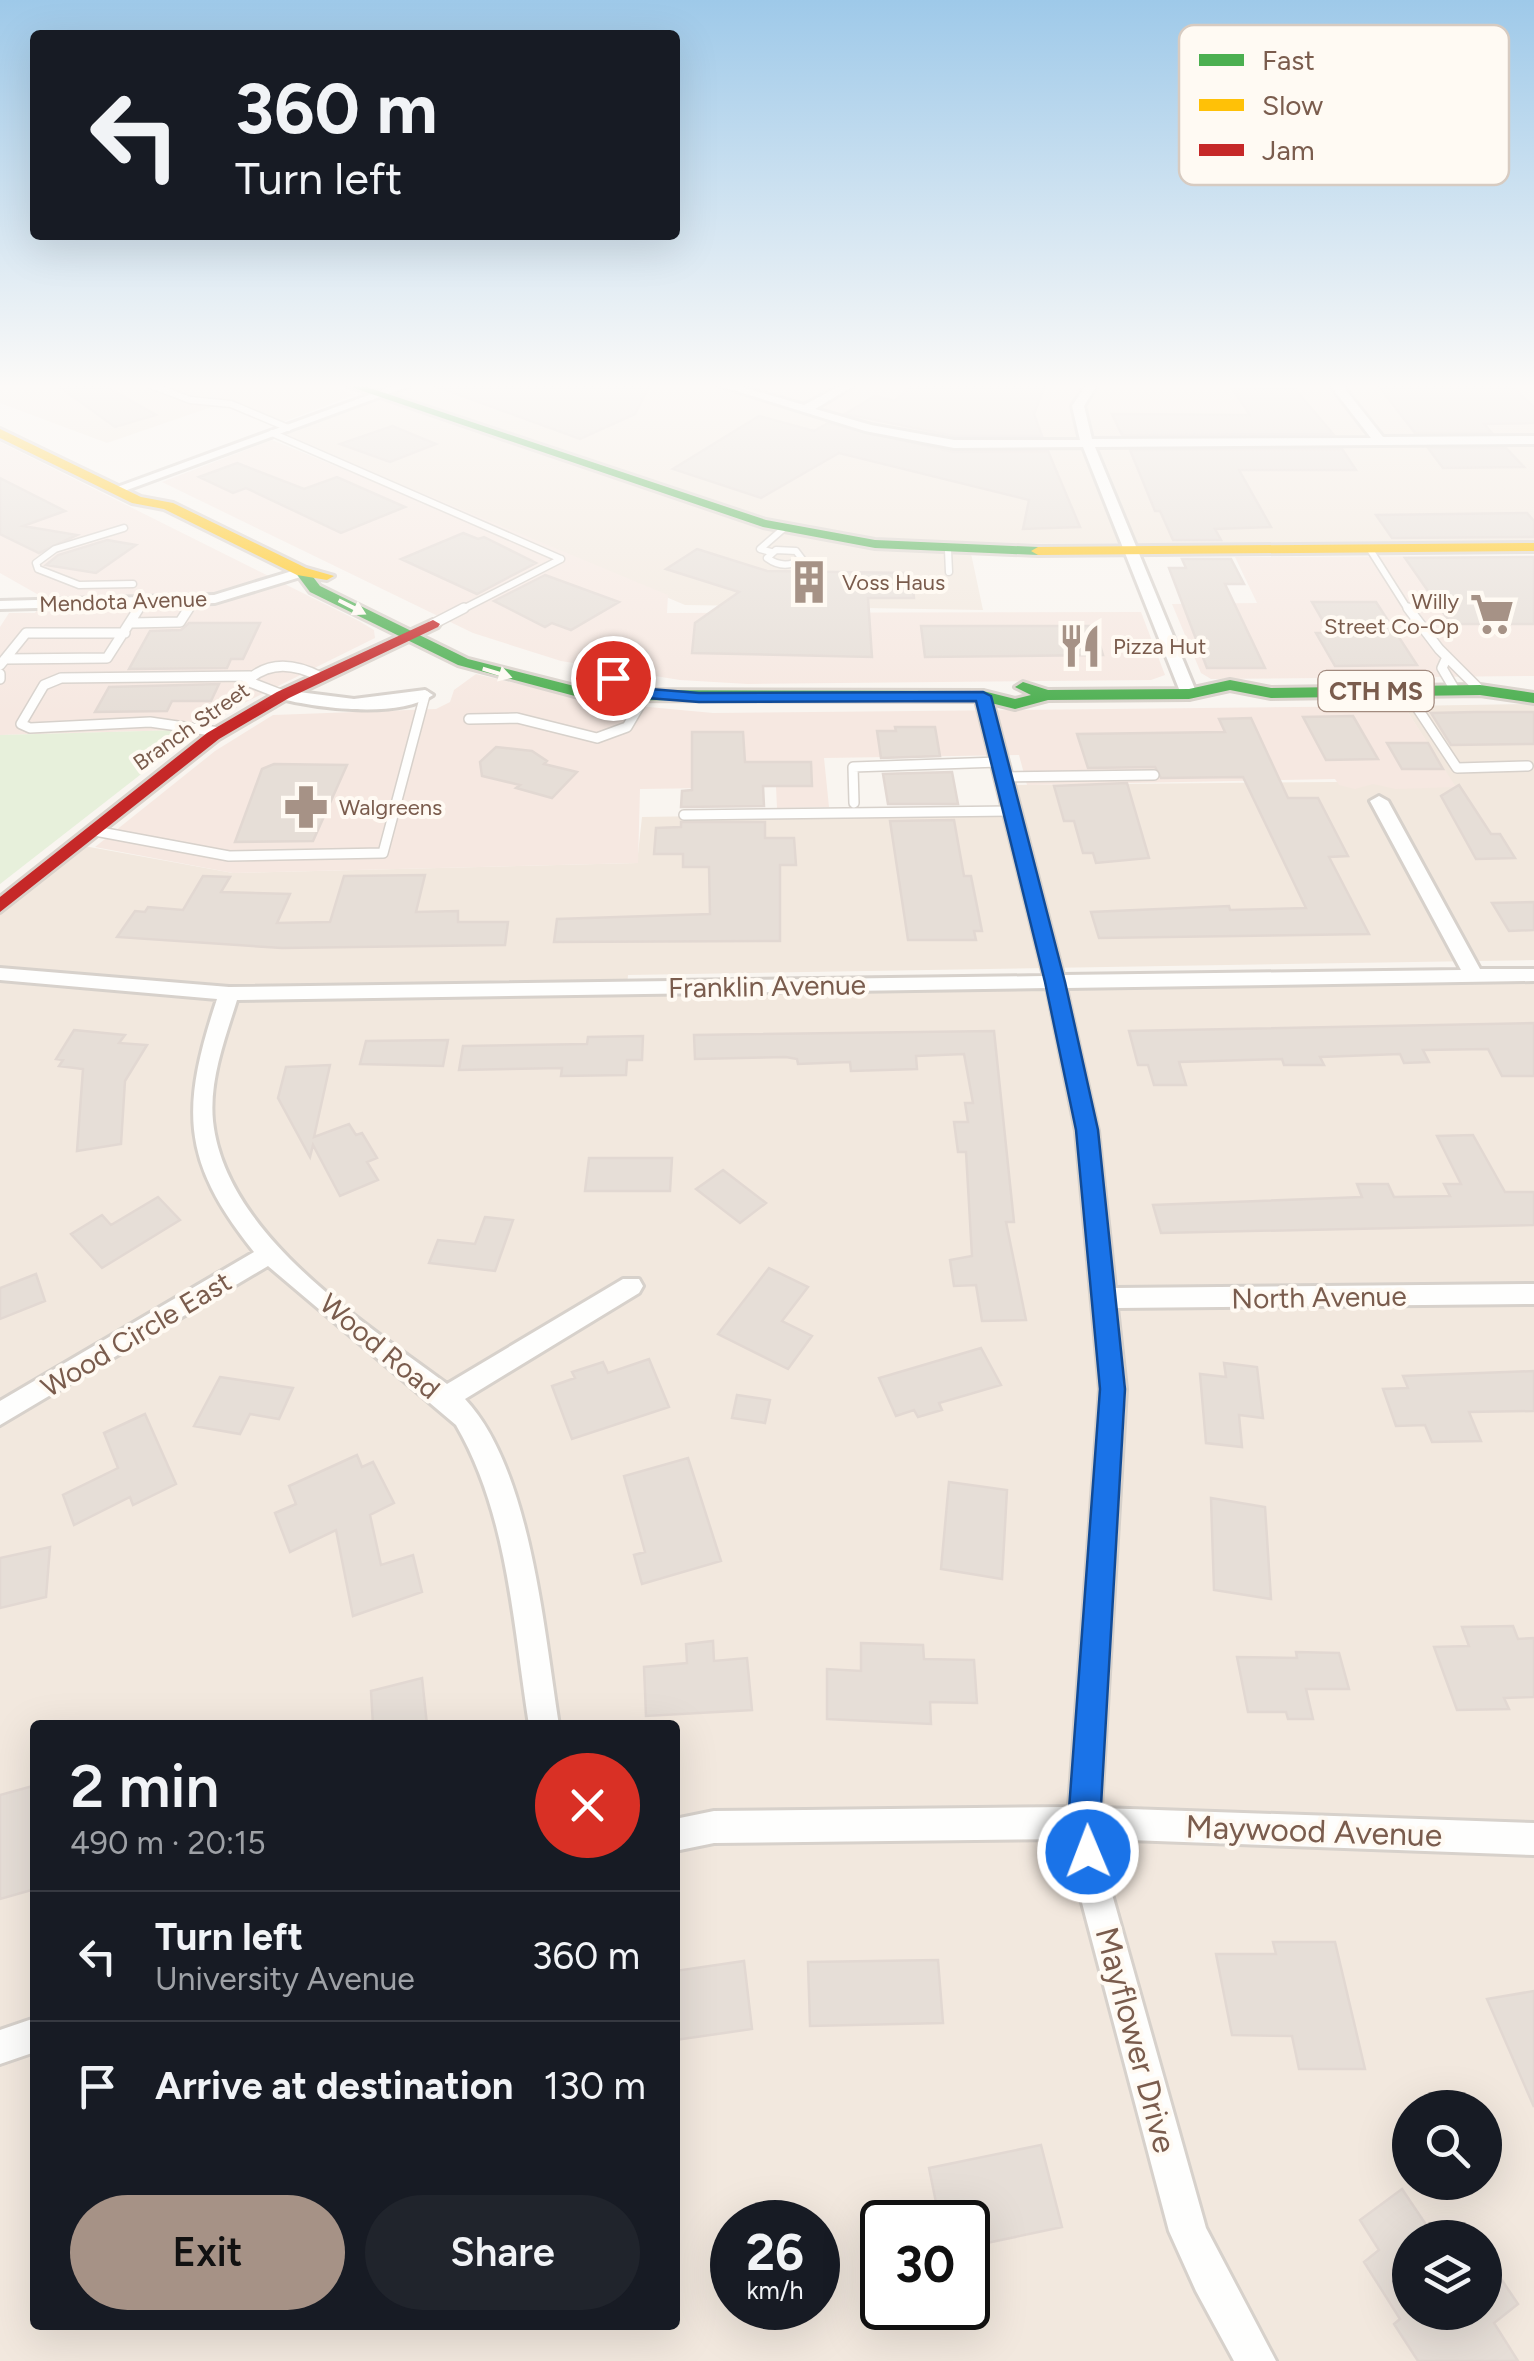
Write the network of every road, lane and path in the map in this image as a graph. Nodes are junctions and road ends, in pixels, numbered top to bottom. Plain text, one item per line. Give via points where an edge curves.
1 (127, 495) edge
2 (164, 495) edge
3 (414, 495) edge
4 (681, 495) edge
5 (1108, 495) edge
6 (168, 506) junction
7 (124, 528) dead end
8 (783, 529) junction
9 (1534, 547) edge
10 (1368, 548) junction
11 (1130, 550) junction
12 (771, 552) dead end
13 (302, 572) junction
14 (133, 584) dead end
15 (193, 600) junction
16 (143, 602) junction
17 (0, 605) edge
18 (130, 623) junction
19 (433, 624) junction
20 (125, 632) junction
21 (407, 636) junction
22 (1448, 657) junction
23 (2, 662) edge
24 (250, 676) junction
25 (321, 677) junction
26 (1534, 681) edge
27 (1455, 690) junction
28 (1480, 690) junction
29 (1406, 691) junction
30 (647, 693) junction
31 (1189, 694) junction
32 (283, 695) junction
33 (425, 695) joint
34 (983, 696) junction
35 (1534, 698) edge
36 (470, 718) dead end
37 (219, 732) junction
38 (1528, 766) dead end
39 (1001, 770) junction
40 (1154, 775) dead end
41 (1379, 801) dead end
42 (854, 803) dead end
43 (1012, 811) junction
44 (684, 815) dead end
45 (90, 830) junction
46 (0, 906) edge
47 (0, 974) edge
48 (1534, 975) edge
49 (1474, 976) junction
50 (1055, 982) junction
51 (229, 994) junction
52 (271, 1254) junction
53 (630, 1286) dead end
54 (1534, 1294) edge
55 (1104, 1298) junction
56 (445, 1400) junction
57 (0, 1414) edge
58 (543, 1720) edge
59 (1084, 1823) junction
60 (680, 1834) edge
61 (1534, 1839) edge
62 (30, 2037) edge
63 (0, 2047) edge
64 (1256, 2361) edge

1 - 6 main road, CTH MS
2 - 6 main road, CTH MS
3 - 19 lane via 560,559
4 - 8 main road
5 - 11 street
6 - 13 main road, CTH MS
7 - 14 lane via 55,549 36,563 60,581
8 - 11 main road via 948,561
8 - 12 lane via 760,549
9 - 10 main road
10 - 11 main road
10 - 22 lane
11 - 31 street
13 - 15 street, Mendota Avenue via 241,593
13 - 19 main road, CTH MS via 338,579
13 -> 21 main road, CTH MS via 315,588
15 - 16 street, Mendota Avenue
15 - 18 lane via 180,622
16 - 17 street, Mendota Avenue
16 - 18 lane
18 - 20 lane
19 - 21 main road, Branch Street
19 - 30 main road, CTH MS via 535,660 623,680
20 - 23 lane via 106,658
20 - 23 lane via 26,633
21 - 25 main road, Branch Street
21 -> 30 main road, CTH MS via 463,662 541,685 606,697
22 - 27 lane via 1442,668
22 - 28 lane via 1460,662
24 - 25 lane via 269,667 300,666
24 - 32 lane via 247,681
24 - 37 lane via 61,678 44,685 21,724 161,721
25 - 32 main road, Branch Street
26 - 28 main road, CTH MS via 1495,682
27 - 28 main road, CTH MS
27 - 29 main road, CTH MS
28 - 35 main road, CTH MS
29 - 31 main road, CTH MS via 1271,693 1230,684
29 - 38 lane via 1457,768
30 - 34 main road, CTH MS
30 - 36 lane via 627,727 597,738 518,718
31 - 34 main road, CTH MS via 1047,695 1005,687
32 - 33 street via 320,703
32 - 37 main road, Branch Street
33 - 45 lane via 383,853 229,856
34 - 39 street, Mayflower Drive
37 - 45 main road, Branch Street
39 - 40 lane
39 - 42 lane via 853,767
39 - 43 street, Mayflower Drive
41 - 49 street
43 - 44 lane
43 - 50 street, Mayflower Drive
45 - 46 main road, Branch Street
47 - 51 street, Franklin Avenue
48 - 49 street, Franklin Avenue
49 - 50 street, Franklin Avenue
50 - 51 street, Franklin Avenue
50 - 55 street, Mayflower Drive via 1087,1130
51 - 52 street, Wood Road via 204,1061 202,1140 216,1185 241,1227
52 - 56 street, Wood Road
52 - 57 street, Wood Circle East
53 - 56 street
54 - 55 street, North Avenue
55 - 59 street, Mayflower Drive via 1112,1389
56 - 58 street, Wood Road via 465,1417 505,1501
59 - 60 street, Maywood Avenue via 714,1827
59 - 61 street, Maywood Avenue
59 - 64 street, Mayflower Drive via 1092,1880 1188,2232
62 - 63 street

